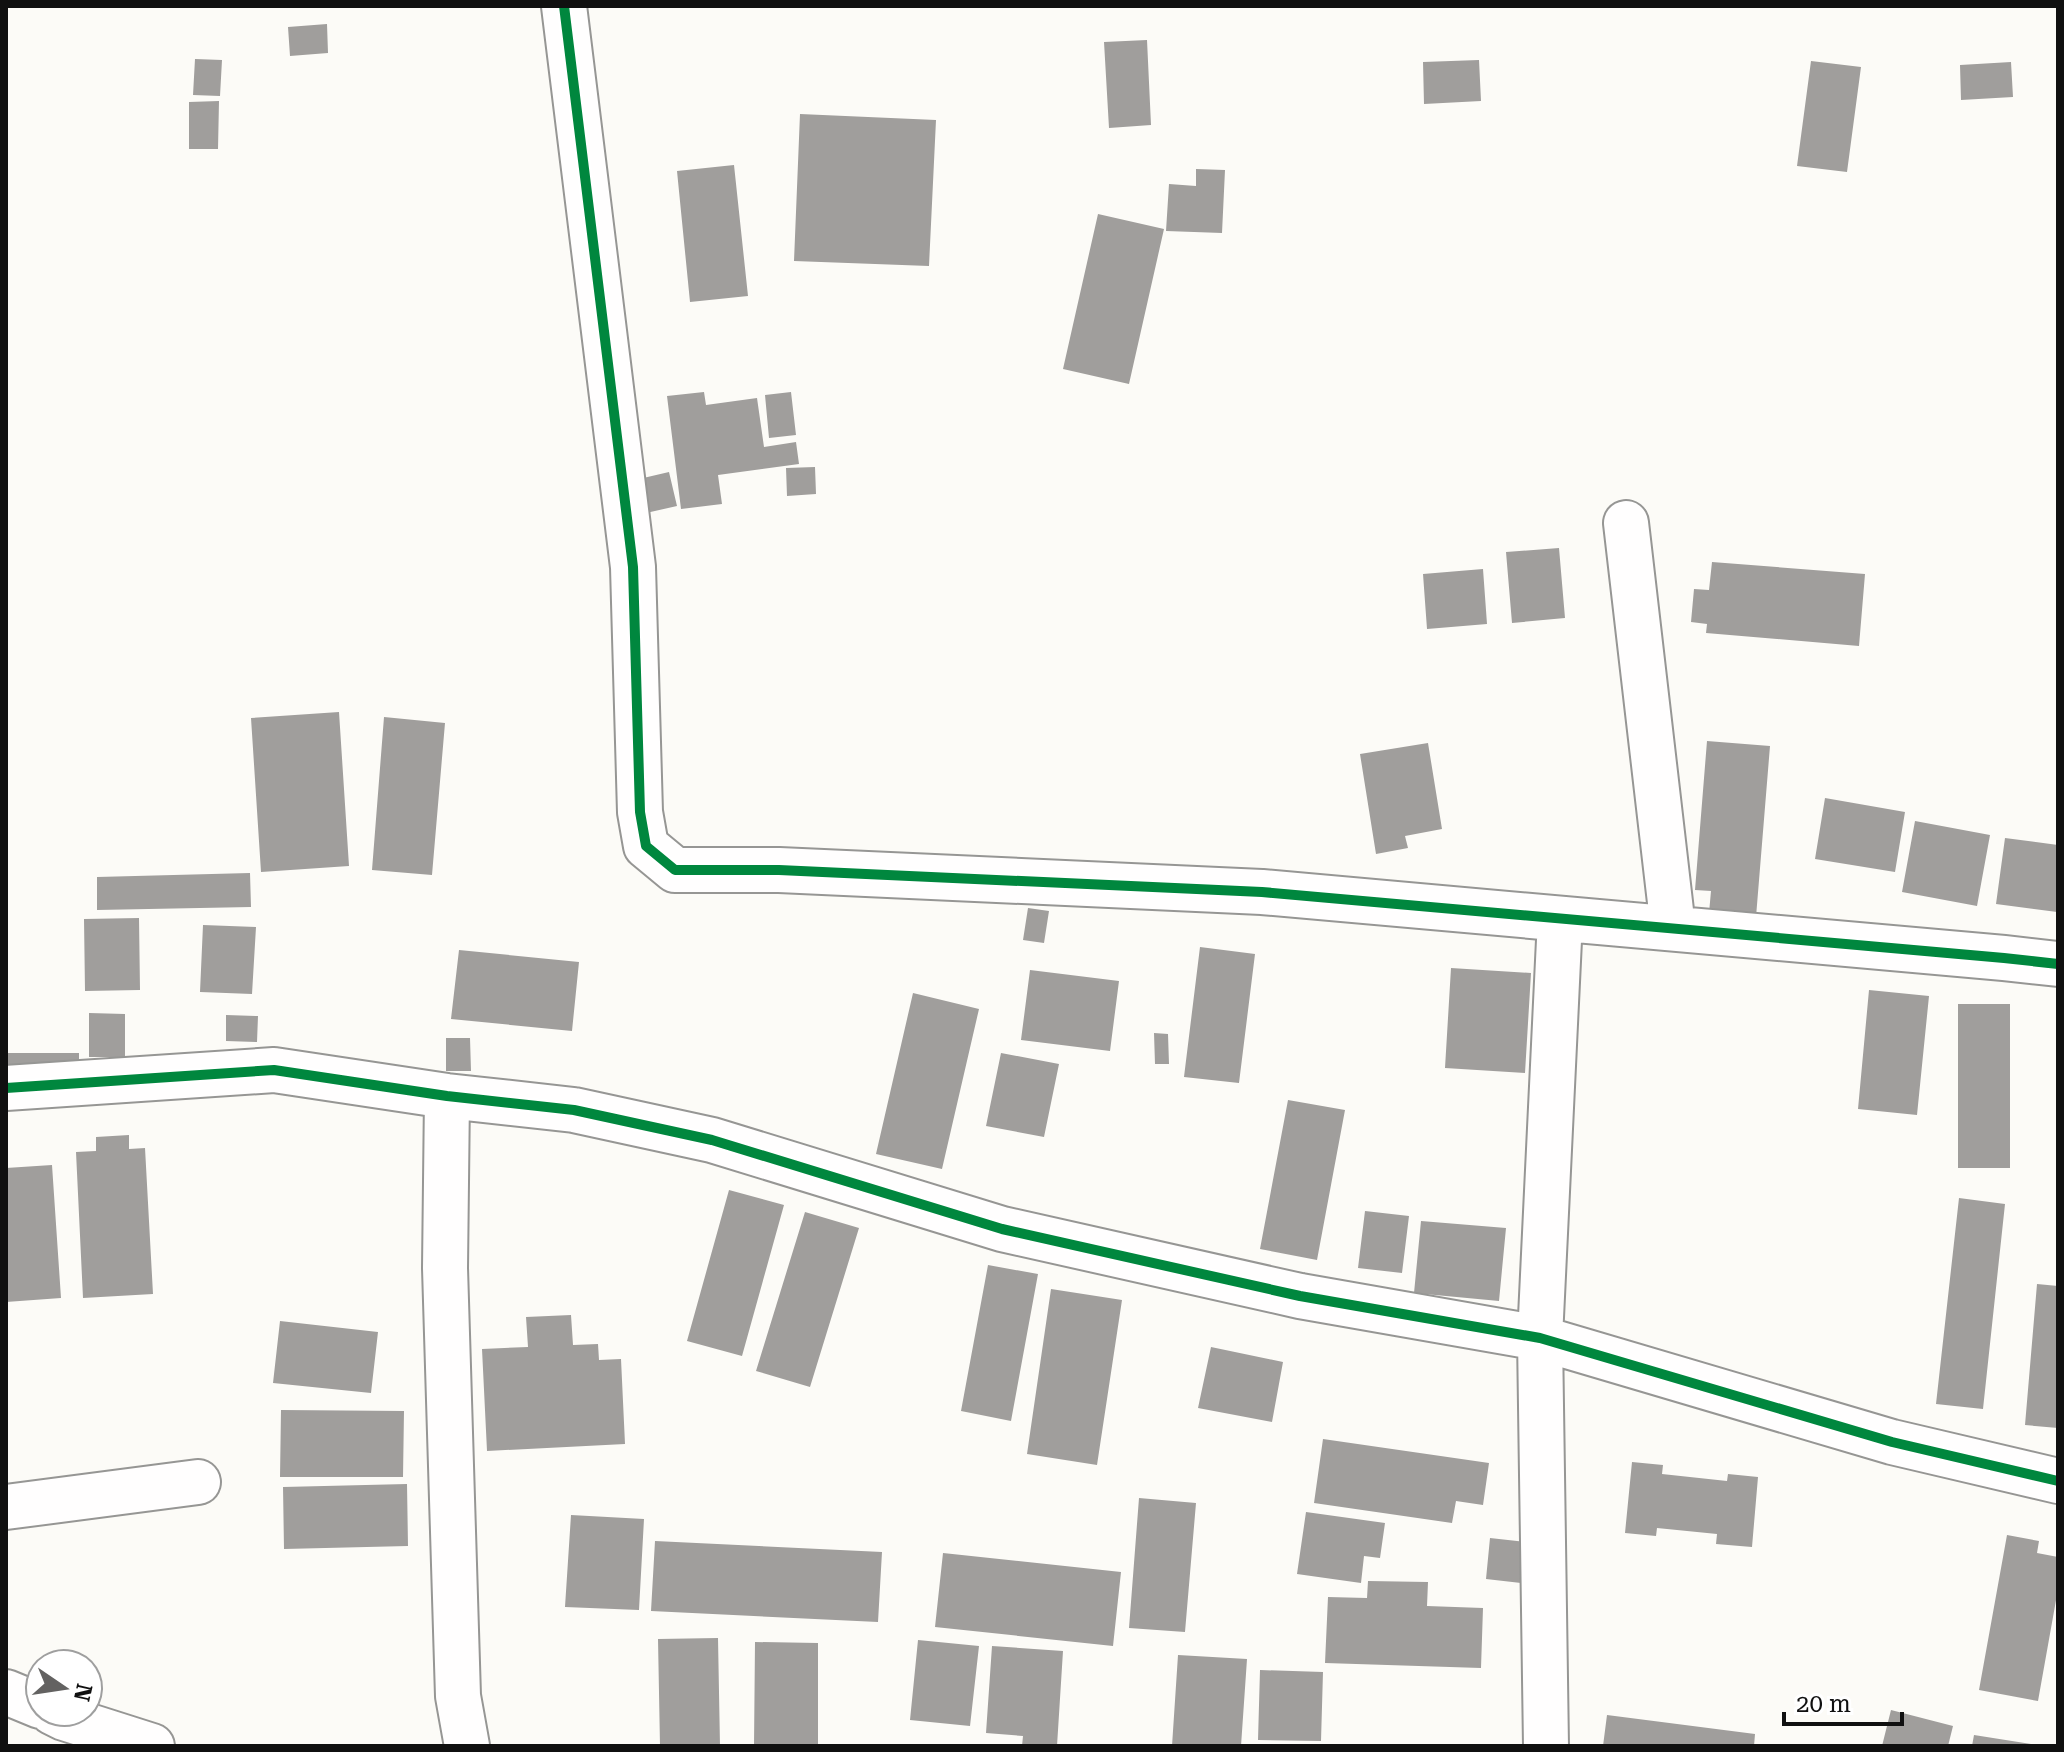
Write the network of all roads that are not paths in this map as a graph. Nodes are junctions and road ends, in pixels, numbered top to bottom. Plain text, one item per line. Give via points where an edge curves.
1 (564, 6) edge
2 (1626, 523) dead end
3 (1560, 919) junction
4 (1673, 928) junction
5 (2058, 964) edge
6 (6, 1088) edge
7 (447, 1096) junction
8 (1540, 1338) junction
9 (2058, 1481) edge
10 (198, 1482) dead end
11 (6, 1507) edge
12 (95, 1728) edge
13 (152, 1746) edge
14 (467, 1746) edge
15 (1546, 1746) edge

1 - 3 street via 633,567 640,812 646,846 675,870 1262,892
2 - 4 street
3 - 4 street
3 - 8 street
4 - 5 street
6 - 7 street via 274,1070
7 - 8 street via 574,1110 712,1140 1002,1229 1300,1296
7 - 14 street via 445,1268 456,1633 458,1696
8 - 9 street via 1892,1442
8 - 15 street
10 - 11 street
12 - 13 street

